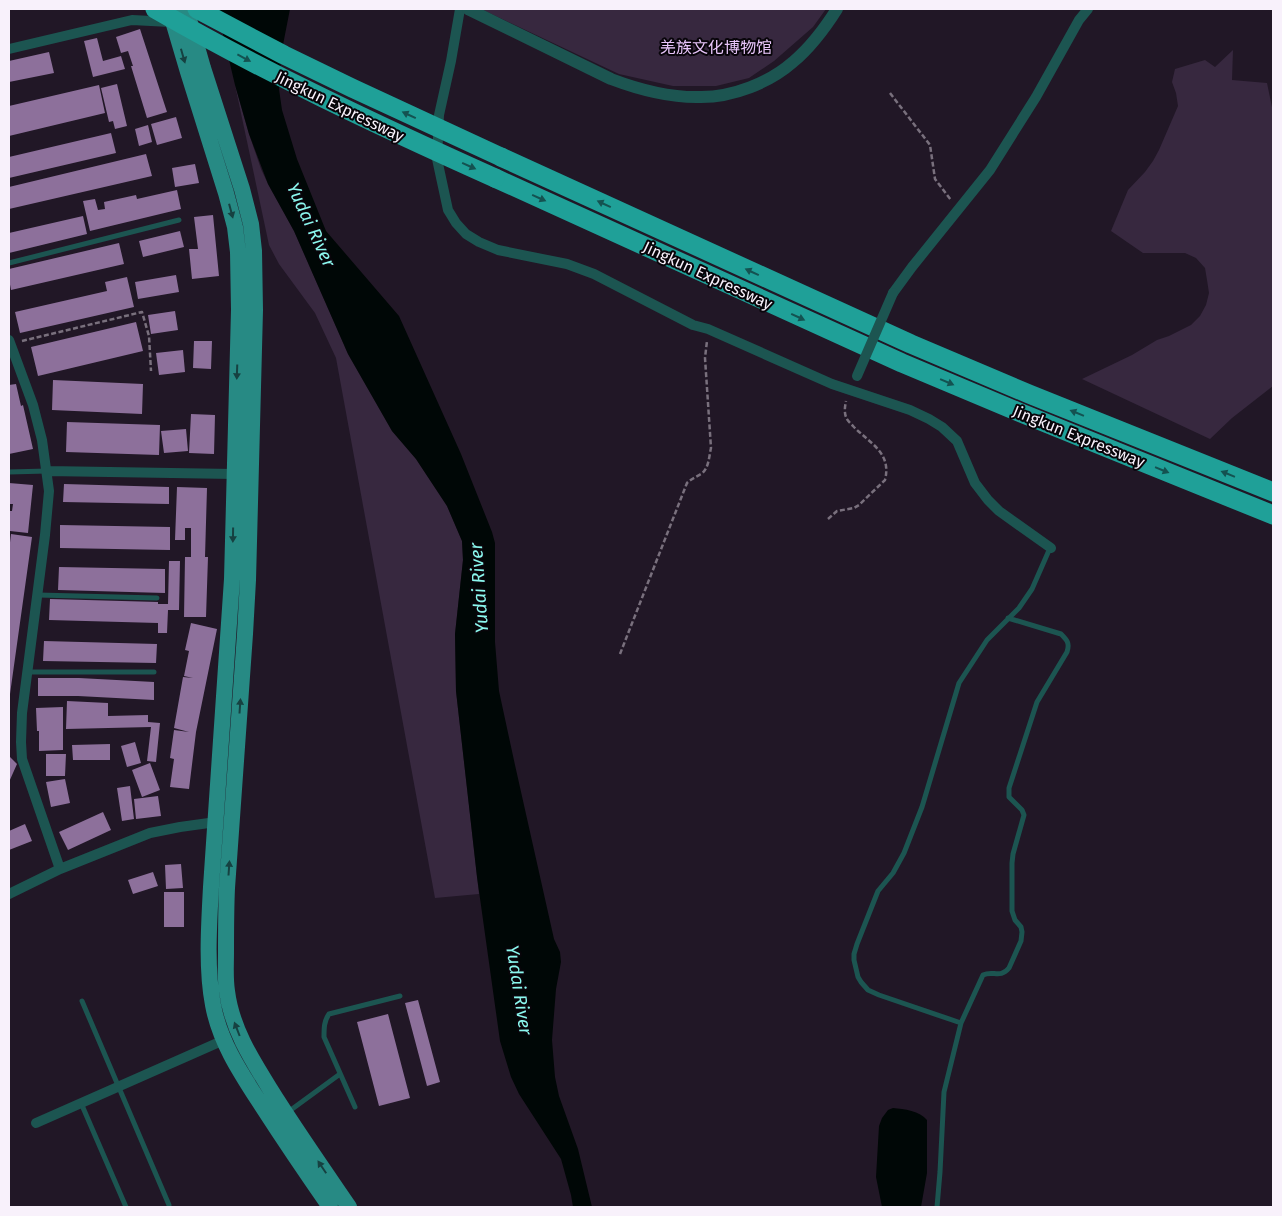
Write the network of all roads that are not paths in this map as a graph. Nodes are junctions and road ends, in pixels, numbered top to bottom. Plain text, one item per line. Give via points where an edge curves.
1 (155, 9) edge
2 (186, 9) edge
3 (197, 9) edge
4 (460, 9) edge
5 (468, 9) edge
6 (837, 9) edge
7 (1088, 9) edge
8 (209, 13) edge
9 (171, 16) edge
10 (9, 49) edge
11 (179, 220) dead end
12 (9, 263) edge
13 (10, 342) edge
14 (850, 390) junction
15 (9, 472) edge
16 (46, 472) junction
17 (234, 474) junction
18 (1273, 492) edge
19 (1273, 515) edge
20 (1051, 548) joint
21 (37, 595) junction
22 (157, 598) dead end
23 (1008, 618) junction
24 (27, 672) junction
25 (154, 672) dead end
26 (216, 822) junction
27 (60, 869) junction
28 (9, 894) edge
29 (400, 996) dead end
30 (82, 1001) dead end
31 (961, 1023) junction
32 (224, 1040) junction
33 (340, 1074) junction
34 (118, 1087) junction
35 (82, 1103) junction
36 (355, 1107) dead end
37 (286, 1113) junction
38 (36, 1123) dead end
39 (169, 1205) dead end
40 (126, 1207) edge
41 (330, 1207) edge
42 (349, 1207) edge
43 (937, 1207) edge

1 -> 19 highway, Jingkun Expressway, bridge via 283,78 412,140 902,363
37 -> 2 main road via 243,1044 227,991 227,888 248,580 254,251 242,189
3 - 8 highway, Jingkun Expressway, bridge
4 - 14 street via 439,115 436,159 448,210 466,234 498,250 567,264 594,274 693,325
5 - 6 street via 611,79 632,87 684,97 720,96 768,79 805,50
7 - 14 street, bridge via 990,170 893,293
18 -> 8 highway, Jingkun Expressway, bridge via 911,344 352,88
9 - 10 street via 132,20
9 -> 17 main road via 236,235 239,310
11 - 12 lane
13 - 16 street via 33,405
14 - 20 street via 910,410 942,427 957,441 975,483 988,500
15 - 16 lane
16 - 17 street
16 - 21 street via 49,491
17 -> 26 main road via 230,615
20 - 23 lane via 1032,589
21 - 22 lane
21 - 24 street
23 - 31 lane via 1061,634 1068,647 1037,702 1009,788 1009,797 1024,815 1012,863 1012,911 1021,927 1021,941 1006,972 983,975
23 - 31 lane via 987,640 959,683 922,806 904,853 893,874 878,891 854,954 858,977 868,990
24 - 25 lane
24 - 27 street via 21,729 22,759
26 - 27 street via 150,833
26 - 32 main road via 209,923 210,978 213,1007
27 - 28 street
29 - 33 lane via 329,1014 324,1025 324,1037
30 - 34 lane
31 - 43 lane via 944,1092
32 - 34 street
32 - 41 main road via 241,1073
33 - 36 lane
33 - 37 lane
34 - 35 street
34 - 39 lane
35 - 38 street
35 - 40 lane
42 -> 37 main road

